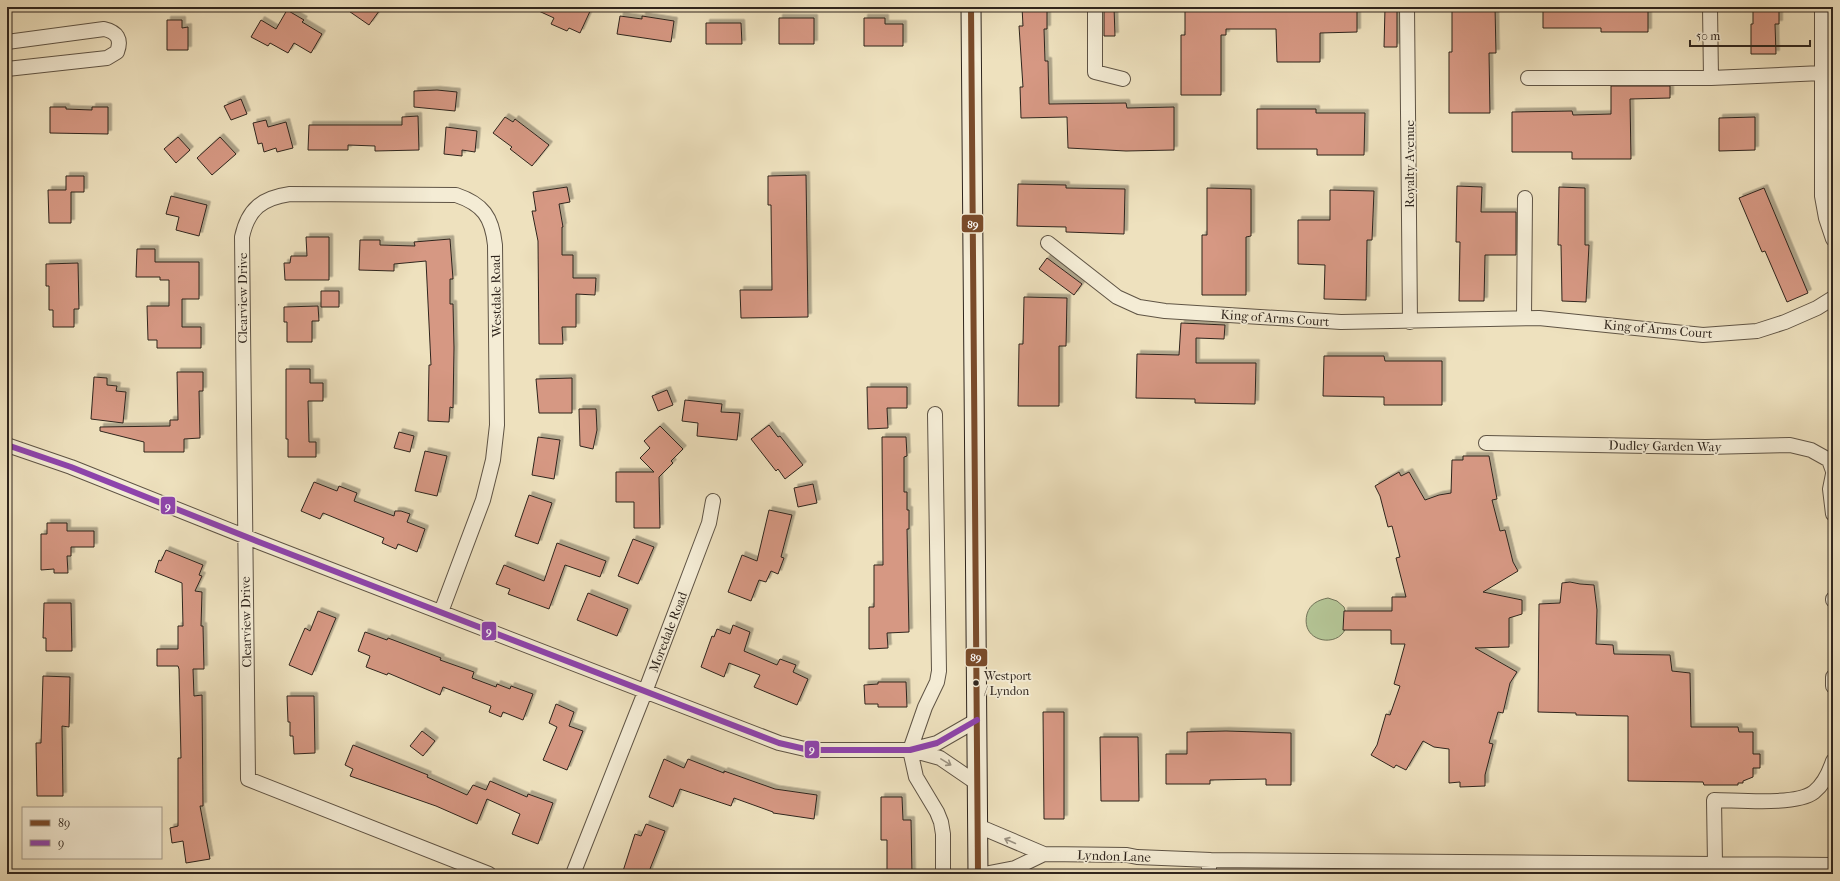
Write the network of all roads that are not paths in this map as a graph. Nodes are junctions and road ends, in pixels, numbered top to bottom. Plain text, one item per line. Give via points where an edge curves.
1 (971, 7) edge
2 (1095, 7) edge
3 (1407, 7) edge
4 (1710, 7) edge
5 (1822, 7) edge
6 (7, 42) edge
7 (7, 69) edge
8 (1822, 73) junction
9 (1528, 78) dead end
10 (1712, 78) junction
11 (1123, 79) dead end
12 (1525, 198) dead end
13 (254, 209) joint
14 (1833, 239) edge
15 (1048, 244) dead end
16 (1833, 298) edge
17 (1524, 318) junction
18 (1410, 322) junction
19 (935, 414) dead end
20 (1486, 443) dead end
21 (7, 445) edge
22 (1833, 473) edge
23 (713, 501) dead end
24 (1833, 514) edge
25 (245, 536) junction
26 (441, 612) junction
27 (1833, 677) edge
28 (1833, 686) edge
29 (645, 692) junction
30 (977, 720) junction
31 (910, 750) junction
32 (1833, 761) edge
33 (978, 784) junction
34 (978, 826) junction
35 (1044, 854) junction
36 (1209, 860) junction
37 (1715, 864) junction
38 (1833, 865) edge
39 (489, 874) edge
40 (573, 874) edge
41 (943, 874) edge
42 (978, 874) edge
43 (984, 874) edge
44 (1209, 874) edge

1 - 30 main road
2 - 11 street via 1095,72
3 - 18 street, Royalty Avenue
4 - 10 street
5 - 8 street
6 - 7 street via 104,29 115,34 120,44 117,52 107,58
8 - 10 street
8 - 14 street via 1822,196
9 - 10 street
12 - 17 street
13 - 25 street, Clearview Drive via 242,237
13 - 26 street, Westdale Road via 271,198 290,194 456,196 468,199 480,207 488,218 493,229 495,245 497,425 494,453 483,500
15 - 18 street, King of Arms Court via 1117,297 1139,307 1165,311 1341,322
16 - 17 street, King of Arms Court via 1785,322 1757,331 1703,336
17 - 18 street, King of Arms Court
19 - 31 street via 939,671
20 - 22 street, Dudley Garden Way via 1706,447 1790,445 1811,450 1829,460
21 - 25 street via 71,467
22 - 24 street, Dudley Garden Way via 1830,489
23 - 29 street, Moredale Road via 709,523
25 - 26 street
25 - 39 street, Clearview Drive via 248,779
26 - 29 street
27 - 28 street
29 - 31 street via 778,743 819,750
29 - 40 street, Moredale Road
30 - 31 street via 937,743
30 - 33 main road
31 -> 33 street via 940,758
31 - 41 street via 916,777 941,822
32 - 37 street via 1828,776 1813,792 1785,801 1714,800
33 - 34 main road
35 -> 34 street, Lyndon Lane
34 - 42 main road
35 - 36 street, Lyndon Lane via 1127,855
35 - 43 street, Lyndon Lane via 1015,868
36 - 37 street, Lyndon Lane
36 - 44 street
37 - 38 street, Lyndon Lane

